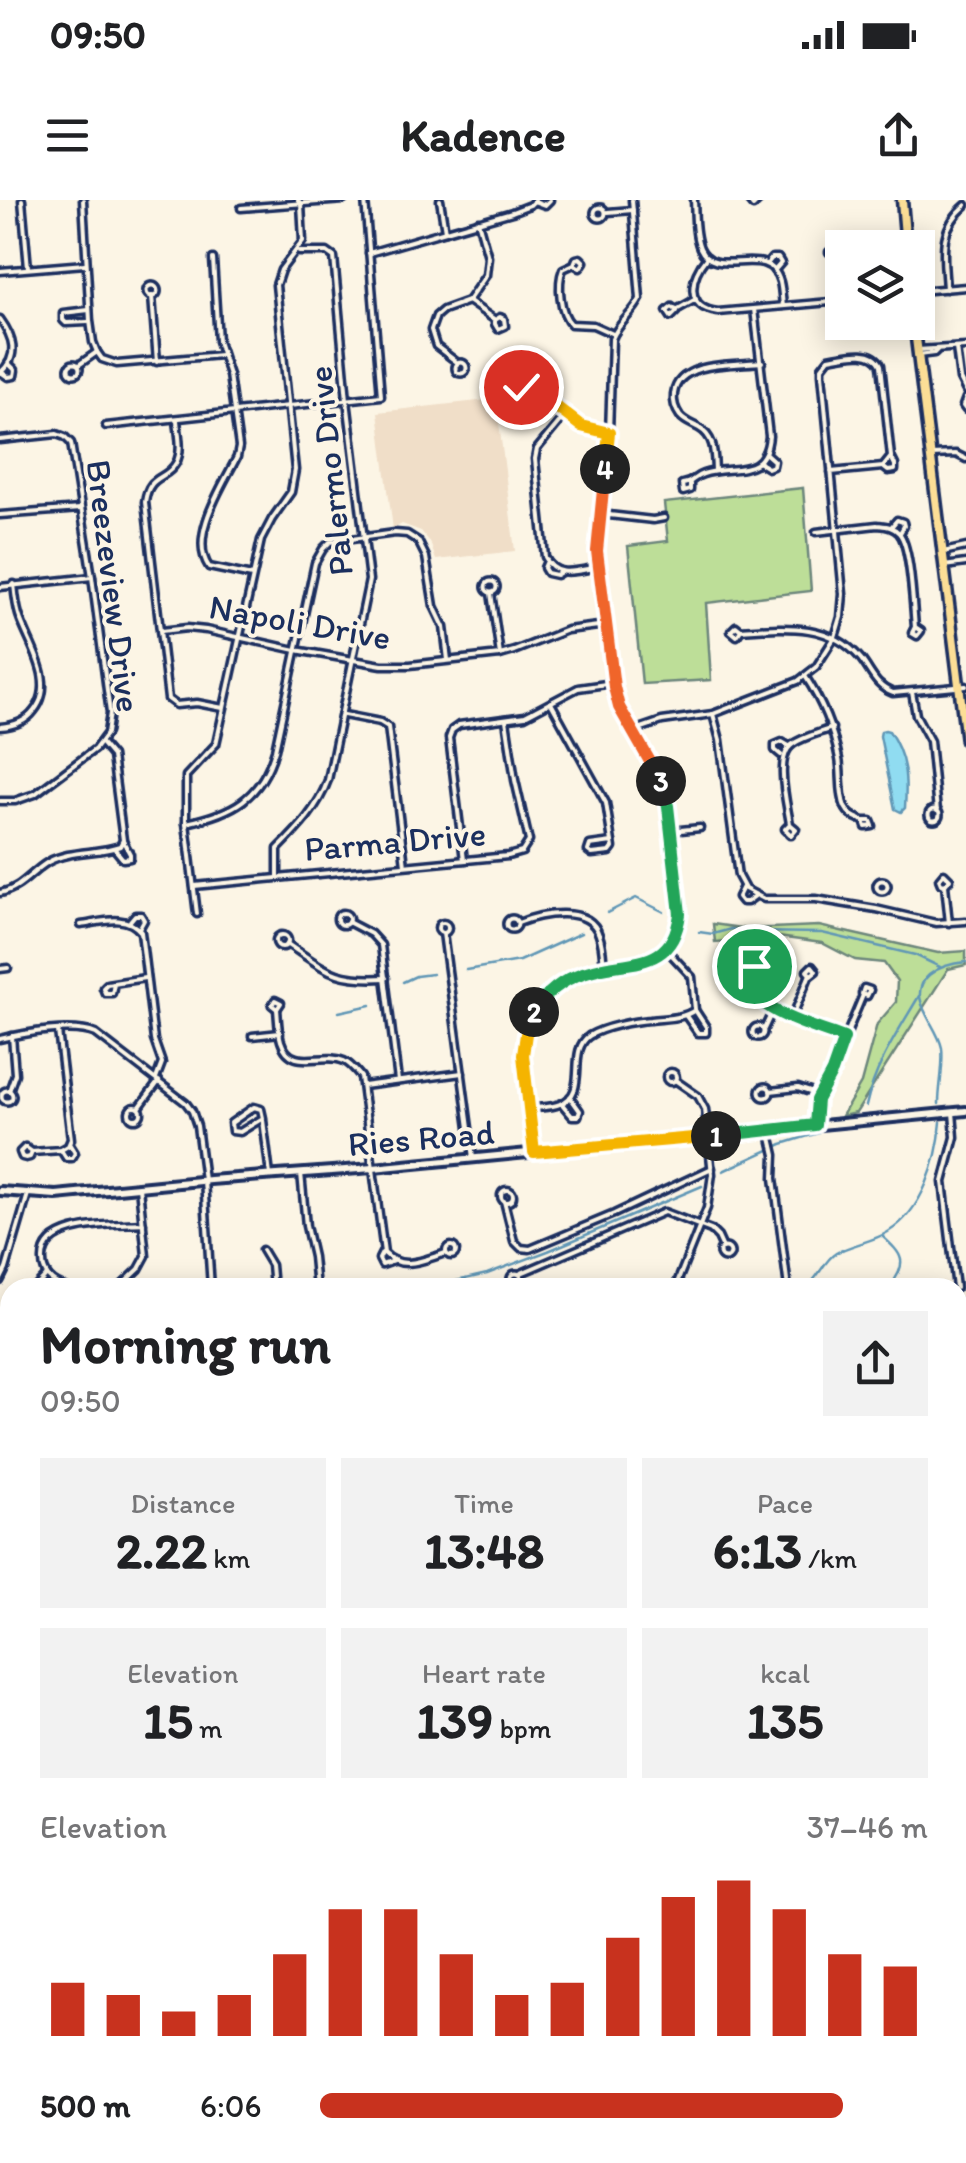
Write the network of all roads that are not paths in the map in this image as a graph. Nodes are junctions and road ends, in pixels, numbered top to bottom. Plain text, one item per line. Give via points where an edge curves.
1 (22, 200) edge
2 (82, 200) edge
3 (344, 200) edge
4 (364, 200) edge
5 (440, 200) edge
6 (550, 200) edge
7 (632, 200) edge
8 (694, 200) edge
9 (748, 200) edge
10 (759, 200) edge
11 (902, 200) edge
12 (301, 201) edge
13 (535, 201) edge
14 (966, 205) edge
15 (240, 208) dead end
16 (633, 210) junction
17 (606, 212) dead end
18 (478, 221) junction
19 (904, 230) edge
20 (445, 231) junction
21 (297, 251) junction
22 (368, 252) junction
23 (706, 257) junction
24 (213, 260) dead end
25 (87, 264) junction
26 (574, 264) dead end
27 (767, 264) junction
28 (28, 268) junction
29 (0, 271) edge
30 (774, 271) junction
31 (966, 287) edge
32 (946, 289) junction
33 (935, 290) edge
34 (152, 296) dead end
35 (696, 299) junction
36 (468, 301) junction
37 (825, 302) edge
38 (783, 306) junction
39 (677, 309) dead end
40 (754, 309) junction
41 (90, 310) junction
42 (0, 319) edge
43 (496, 320) dead end
44 (90, 322) junction
45 (614, 334) junction
46 (916, 340) edge
47 (966, 347) edge
48 (956, 348) junction
49 (97, 352) junction
50 (917, 353) junction
51 (221, 356) junction
52 (158, 362) junction
53 (762, 362) junction
54 (458, 363) dead end
55 (9, 364) junction
56 (80, 365) dead end
57 (0, 372) edge
58 (532, 388) dead end
59 (966, 394) edge
60 (347, 400) junction
61 (288, 407) junction
62 (966, 410) edge
63 (234, 413) junction
64 (566, 415) junction
65 (177, 420) junction
66 (106, 426) dead end
67 (609, 433) junction
68 (0, 440) edge
69 (765, 452) junction
70 (931, 455) junction
71 (891, 457) junction
72 (966, 459) edge
73 (758, 462) junction
74 (882, 466) junction
75 (715, 472) junction
76 (831, 472) junction
77 (690, 484) dead end
78 (81, 508) junction
79 (600, 514) junction
80 (0, 515) edge
81 (664, 518) dead end
82 (891, 527) junction
83 (836, 530) junction
84 (816, 532) dead end
85 (900, 533) junction
86 (364, 536) junction
87 (966, 547) edge
88 (943, 552) junction
89 (966, 563) edge
90 (944, 566) junction
91 (599, 567) junction
92 (252, 576) junction
93 (92, 577) junction
94 (14, 584) junction
95 (0, 587) edge
96 (491, 593) dead end
97 (606, 625) junction
98 (915, 627) dead end
99 (742, 630) dead end
100 (160, 631) junction
101 (238, 637) junction
102 (834, 637) junction
103 (296, 650) junction
104 (500, 654) junction
105 (448, 660) junction
106 (352, 661) junction
107 (805, 676) junction
108 (614, 682) junction
109 (963, 687) edge
110 (912, 692) junction
111 (551, 703) junction
112 (223, 708) junction
113 (713, 714) junction
114 (342, 715) junction
115 (506, 720) junction
116 (0, 727) edge
117 (832, 728) junction
118 (633, 731) junction
119 (966, 741) edge
120 (101, 743) junction
121 (789, 746) junction
122 (783, 756) junction
123 (0, 800) edge
124 (937, 811) dead end
125 (864, 821) dead end
126 (186, 822) junction
127 (790, 824) dead end
128 (700, 828) dead end
129 (671, 831) junction
130 (612, 842) junction
131 (464, 860) junction
132 (405, 865) junction
133 (278, 877) junction
134 (945, 884) dead end
135 (194, 886) junction
136 (746, 889) junction
137 (0, 892) edge
138 (755, 896) junction
139 (197, 914) dead end
140 (130, 921) junction
141 (966, 921) edge
142 (348, 922) dead end
143 (518, 922) dead end
144 (950, 923) junction
145 (81, 925) dead end
146 (139, 928) junction
147 (444, 933) dead end
148 (288, 944) dead end
149 (666, 949) junction
150 (8, 968) dead end
151 (604, 968) junction
152 (0, 969) edge
153 (810, 974) dead end
154 (752, 976) dead end
155 (146, 978) junction
156 (386, 978) junction
157 (114, 982) dead end
158 (862, 995) dead end
159 (277, 1009) dead end
160 (695, 1010) junction
161 (772, 1010) junction
162 (686, 1016) junction
163 (792, 1018) junction
164 (764, 1030) dead end
165 (58, 1031) junction
166 (280, 1033) junction
167 (12, 1036) junction
168 (252, 1036) dead end
169 (0, 1038) edge
170 (844, 1038) junction
171 (462, 1074) junction
172 (157, 1080) junction
173 (675, 1080) dead end
174 (398, 1081) junction
175 (363, 1086) junction
176 (770, 1091) dead end
177 (9, 1092) dead end
178 (819, 1095) junction
179 (570, 1098) junction
180 (562, 1104) junction
181 (138, 1108) dead end
182 (529, 1109) junction
183 (966, 1111) edge
184 (952, 1112) junction
185 (263, 1118) junction
186 (815, 1125) junction
187 (769, 1130) junction
188 (708, 1137) junction
189 (70, 1144) junction
190 (61, 1150) junction
191 (32, 1152) dead end
192 (534, 1152) junction
193 (472, 1158) junction
194 (373, 1168) junction
195 (712, 1168) junction
196 (301, 1174) junction
197 (270, 1175) junction
198 (204, 1180) junction
199 (139, 1187) junction
200 (0, 1191) edge
201 (28, 1194) junction
202 (504, 1202) dead end
203 (142, 1222) junction
204 (701, 1226) junction
205 (723, 1248) dead end
206 (262, 1250) dead end
207 (446, 1254) dead end
208 (519, 1274) dead end
209 (47, 1275) junction
210 (1, 1278) edge
211 (44, 1278) edge
212 (48, 1278) edge
213 (130, 1278) edge
214 (210, 1278) edge
215 (273, 1278) edge
216 (315, 1278) edge
217 (678, 1278) edge
218 (787, 1278) edge
219 (955, 1278) edge

1 - 28 street
2 - 25 street
3 - 12 street
4 - 22 street
5 - 20 street
6 - 13 street
7 - 16 street
8 - 23 street
9 - 10 street via 753,206
11 - 19 main road
12 - 15 street
12 - 21 street via 304,236
13 - 18 street
14 - 32 street via 946,233
16 - 17 street
16 - 45 street via 640,299
18 - 20 street
18 - 36 street via 488,270
20 - 22 street
21 - 60 street, Palermo Drive via 334,257
21 - 61 street via 277,280
22 - 60 street via 381,396
23 - 27 street
23 - 35 street via 694,277
24 - 51 street
25 - 28 street
25 - 41 street
26 - 45 street via 560,276 566,320
27 - 30 street
27 - 30 street via 778,258
28 - 29 street
30 - 38 street
31 - 32 street
32 - 33 street
34 - 52 street
35 - 39 street
35 - 40 street via 712,312
36 - 43 street
36 - 54 street via 439,313 431,330 433,343
37 - 38 street
38 - 40 street
40 - 53 street
41 - 44 street
41 - 44 street via 63,314 66,323
42 - 55 street via 12,340
44 - 49 street
45 - 67 street
46 - 50 main road
47 - 48 street
48 - 50 street
48 - 59 street
49 - 52 street via 117,364
49 - 56 street
50 - 70 main road
51 - 52 street
51 - 63 street
53 - 69 street
53 - 75 street via 698,368 675,387 678,414 711,440
55 - 57 street
55 - 57 street via 14,376
58 - 64 street
59 - 62 street
60 - 61 street
60 - 86 street, Palermo Drive
61 - 63 street
61 - 92 street via 294,486 266,529
63 - 65 street
63 - 92 street via 239,452 207,516 204,560 209,567
64 - 67 street
64 - 91 street via 535,459 546,561 561,572
65 - 66 street
65 - 100 street via 178,458 148,488 145,502
67 - 79 street
68 - 78 street, Breezeview Drive via 66,436
69 - 73 street
69 - 73 street via 774,466
70 - 72 street
70 - 88 main road
71 - 74 street
71 - 74 street via 894,470
71 - 76 street via 876,356 834,357 822,367
73 - 75 street
74 - 76 street
75 - 77 street
76 - 83 street
78 - 80 street
78 - 93 street, Breezeview Drive
79 - 81 street
79 - 91 street
82 - 83 street
82 - 85 street
82 - 85 street via 903,522
83 - 84 street
83 - 102 street via 843,594
85 - 98 street
86 - 103 street via 334,541 320,553
86 - 105 street via 401,532 421,545
86 - 106 street, Palermo Drive via 369,580
87 - 88 street
88 - 90 main road
89 - 90 street
90 - 109 main road
91 - 97 street
92 - 101 street
93 - 94 street
93 - 120 street, Breezeview Drive via 110,713
94 - 95 street
94 - 116 street via 44,690 30,716
96 - 104 street
97 - 104 street, Napoli Drive via 567,630
97 - 108 street
99 - 102 street via 800,627
100 - 101 street, Napoli Drive via 193,628
100 - 112 street via 170,702
101 - 103 street, Napoli Drive
101 - 112 street
102 - 107 street
102 - 110 street via 882,688
103 - 106 street, Napoli Drive
103 - 126 street via 275,750 260,785 223,814
104 - 105 street, Napoli Drive
105 - 106 street, Napoli Drive via 400,666
106 - 114 street, Palermo Drive
107 - 113 street
107 - 117 street
108 - 111 street via 578,688
108 - 118 street
109 - 110 street
109 - 119 main road
110 - 124 street via 930,742
111 - 115 street
111 - 130 street via 604,797
112 - 126 street via 213,748 186,776
113 - 118 street
113 - 136 street via 738,876
114 - 132 street via 388,727
114 - 133 street, Palermo Drive via 325,789 278,849
115 - 131 street via 459,726 450,734
115 - 131 street, Parma Drive via 528,844 516,855
117 - 121 street
117 - 125 street via 844,804
118 - 129 street via 666,792
120 - 123 street, Breezeview Drive via 35,794
120 - 137 street via 112,756 119,845 57,858
121 - 122 street
121 - 122 street via 775,744
122 - 127 street
126 - 135 street
128 - 129 street
129 - 149 street via 680,914
130 - 130 street via 590,845 588,851 610,852
131 - 132 street, Parma Drive
132 - 133 street, Parma Drive
133 - 135 street, Parma Drive
134 - 144 street
135 - 139 street
136 - 138 street
136 - 138 street via 738,896 742,902
138 - 144 street via 828,901
140 - 145 street
140 - 146 street
140 - 146 street via 141,915
141 - 144 street
142 - 156 street via 381,944
143 - 151 street via 585,918 599,934
146 - 155 street
147 - 171 street
148 - 156 street via 341,976
149 - 151 street via 640,963
149 - 160 street via 692,977
150 - 152 street
151 - 182 street via 565,980 533,1014 523,1048
153 - 163 street
154 - 161 street via 756,995
155 - 157 street
155 - 172 street via 162,1064
156 - 174 street
158 - 170 street
159 - 166 street
160 - 162 street
160 - 162 street via 704,1034
161 - 163 street
161 - 164 street
162 - 179 street via 590,1036 580,1050
163 - 170 street
165 - 167 street
165 - 172 street via 96,1034
165 - 189 street
166 - 168 street
166 - 175 street via 294,1058 344,1061
167 - 169 street
167 - 177 street via 16,1074
170 - 178 street
171 - 174 street
171 - 193 street
172 - 181 street
172 - 198 street via 192,1111
173 - 188 street via 702,1104
174 - 175 street
175 - 194 street
176 - 178 street via 798,1088
178 - 186 street
179 - 180 street
179 - 180 street via 578,1116
180 - 182 street
182 - 192 street
183 - 184 street, Ries Road
184 - 186 street, Ries Road
184 - 219 street via 954,1137 943,1182
185 - 185 street via 254,1107 230,1129 240,1132
185 - 197 street
186 - 187 street, Ries Road
187 - 188 street, Ries Road
187 - 218 street
188 - 192 street, Ries Road
188 - 195 street
189 - 190 street
189 - 190 street via 73,1156
190 - 191 street
192 - 193 street, Ries Road
193 - 194 street, Ries Road
194 - 196 street, Ries Road
194 - 207 street via 384,1252 393,1261 412,1263
195 - 202 street via 528,1250 514,1240
195 - 204 street
196 - 197 street, Ries Road
196 - 216 street
197 - 198 street, Ries Road
198 - 199 street, Ries Road
198 - 214 street
199 - 201 street, Ries Road
199 - 203 street
200 - 201 street, Ries Road
201 - 210 street
203 - 209 street via 57,1234 44,1251
203 - 213 street via 144,1259
204 - 205 street
204 - 208 street via 659,1213
204 - 217 street
206 - 215 street
209 - 211 street
209 - 212 street

